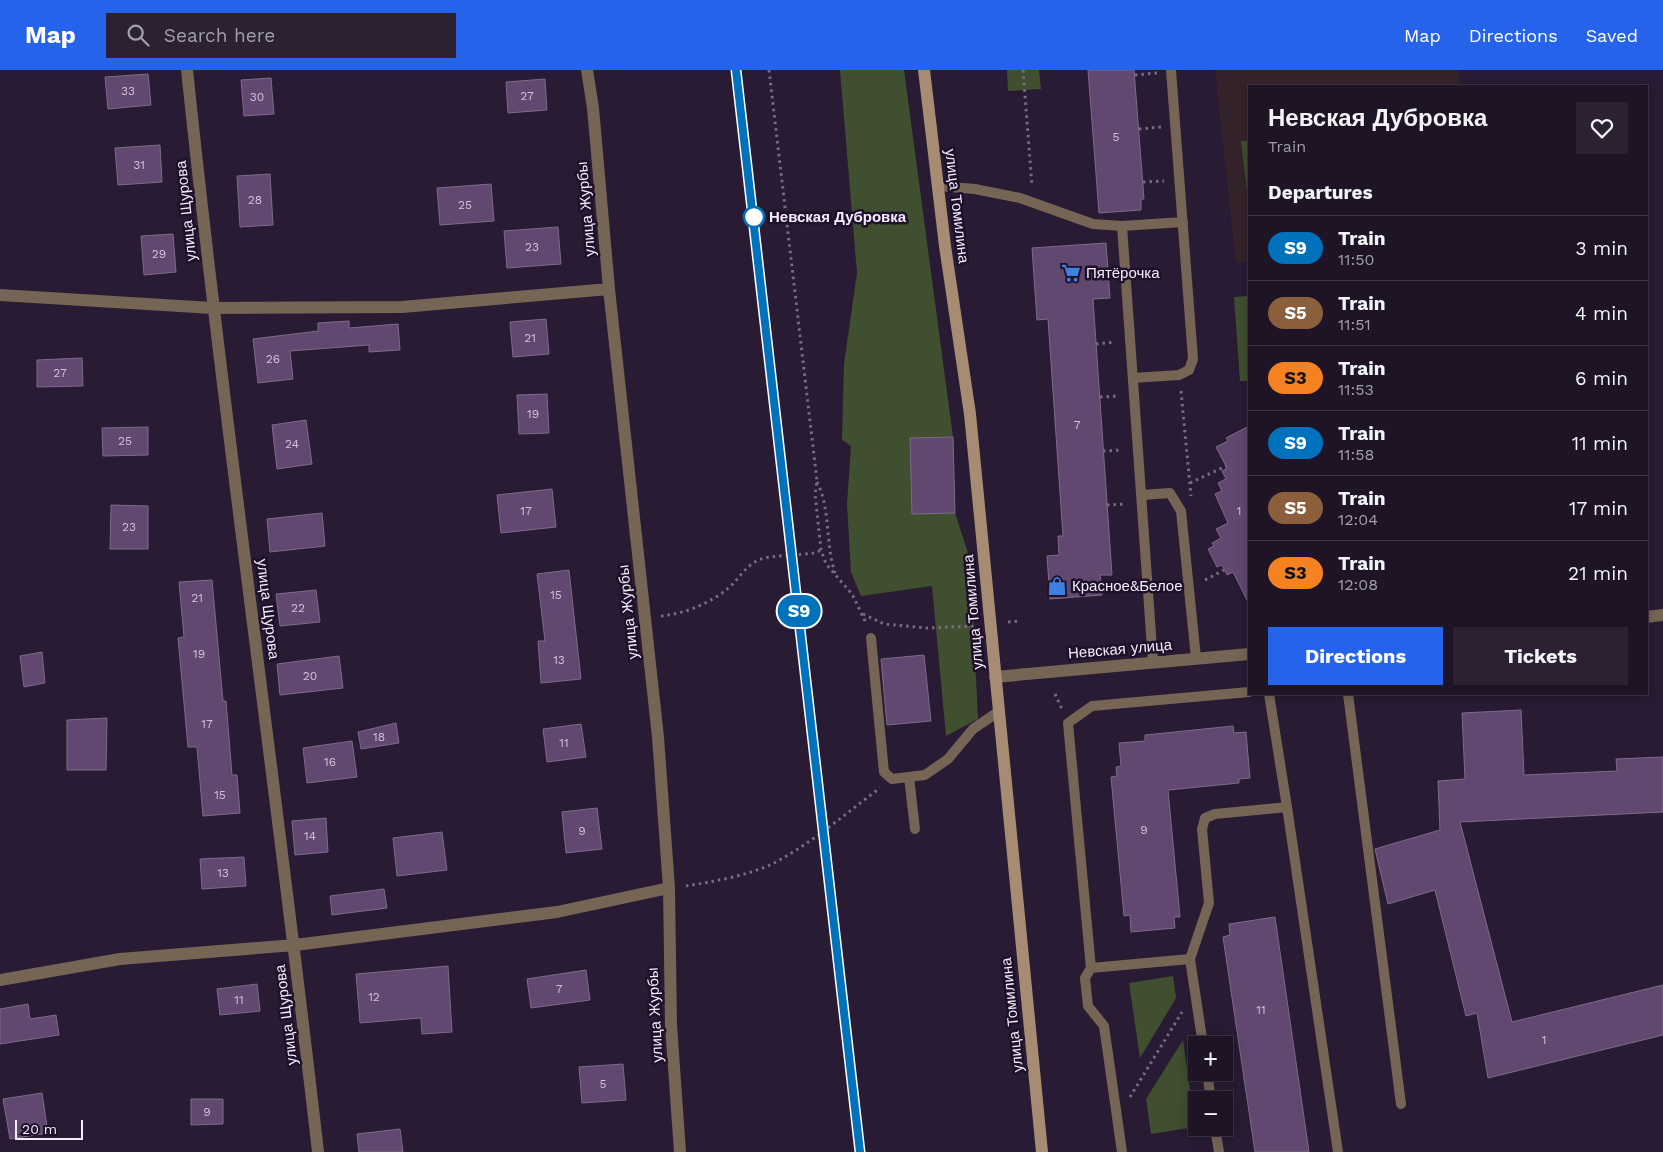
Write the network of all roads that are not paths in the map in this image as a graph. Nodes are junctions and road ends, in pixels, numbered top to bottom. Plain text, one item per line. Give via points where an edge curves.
1 (188, 70) edge
2 (587, 70) edge
3 (924, 70) edge
4 (1171, 70) edge
5 (938, 186) junction
6 (1183, 222) junction
7 (1122, 226) junction
8 (609, 289) junction
9 (0, 296) edge
10 (212, 308) junction
11 (1133, 378) junction
12 (1142, 495) junction
13 (1663, 615) edge
14 (1648, 617) edge
15 (871, 638) road end
16 (1248, 654) edge
17 (1196, 658) junction
18 (1153, 662) junction
19 (995, 677) junction
20 (1248, 692) edge
21 (1270, 695) edge
22 (1348, 695) edge
23 (998, 712) junction
24 (909, 777) junction
25 (1287, 807) junction
26 (915, 829) dead end
27 (669, 888) junction
28 (295, 945) junction
29 (1190, 959) junction
30 (1091, 968) junction
31 (0, 980) edge
32 (1202, 1036) edge
33 (1401, 1104) dead end
34 (1216, 1136) edge
35 (318, 1152) edge
36 (680, 1152) edge
37 (1042, 1152) edge
38 (1122, 1152) edge
39 (1219, 1152) edge
40 (1338, 1152) edge

1 - 10 street, улица Щурова
2 - 8 street, улица Журбы
3 - 5 street, улица Томилина
4 - 6 lane
5 - 7 lane via 1020,198 1093,224
5 - 19 street, улица Томилина via 970,414
6 - 7 lane
6 - 11 lane via 1193,359 1189,370 1179,374
7 - 11 lane
8 - 10 street via 402,306
8 - 27 street, улица Журбы via 658,737
9 - 10 street
10 - 28 street, улица Щурова
11 - 12 lane
12 - 17 lane via 1170,493 1182,511
12 - 18 lane
13 - 14 street
15 - 24 lane via 884,772 892,779
16 - 17 street, Невская улица
17 - 18 street, Невская улица
18 - 19 street, Невская улица
19 - 23 street, улица Томилина
20 - 30 lane via 1092,706 1068,723
21 - 25 lane
22 - 33 lane
23 - 24 lane via 973,729 948,759 925,775
23 - 37 street, улица Томилина
24 - 26 lane
25 - 29 lane via 1215,814 1206,818 1202,829 1210,903
25 - 40 lane
27 - 28 street via 557,912
27 - 36 street, улица Журбы via 671,1025
28 - 31 street via 120,960
28 - 35 street, улица Щурова
29 - 30 lane
29 - 32 lane
30 - 38 lane via 1085,978 1088,1006 1104,1026
34 - 39 lane

